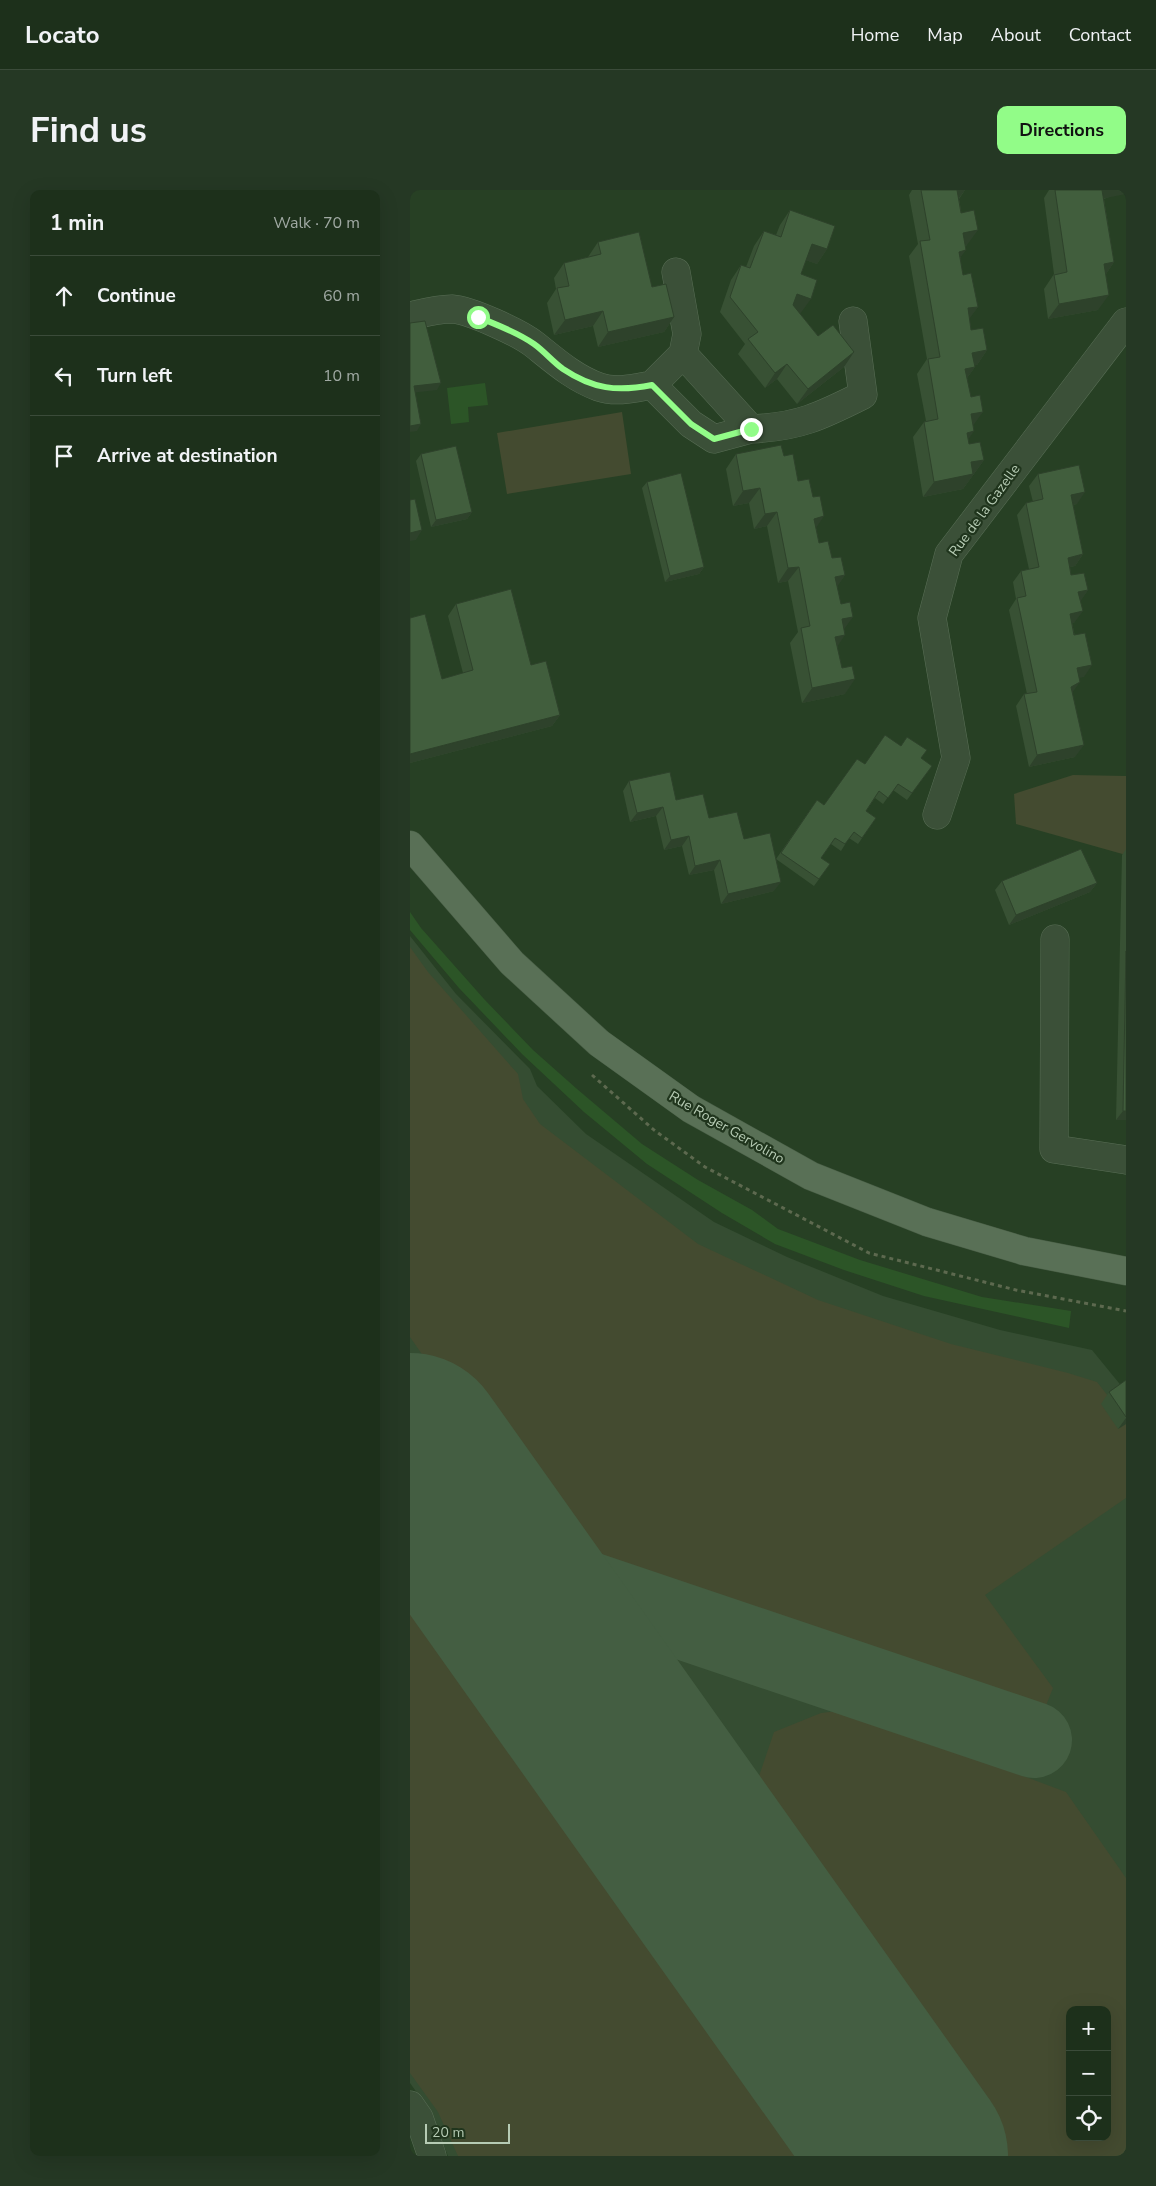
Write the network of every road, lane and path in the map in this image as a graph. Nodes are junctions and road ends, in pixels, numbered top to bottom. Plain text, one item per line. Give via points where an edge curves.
1 (676, 272) dead end
2 (410, 316) edge
3 (853, 321) dead end
4 (1126, 322) edge
5 (683, 354) junction
6 (652, 385) junction
7 (751, 429) junction
8 (937, 815) dead end
9 (410, 845) edge
10 (1055, 939) dead end
11 (1126, 1160) edge
12 (1126, 1271) edge
13 (410, 2105) edge
14 (432, 2156) edge

1 - 5 street via 687,334
2 - 6 street via 453,309 510,330 534,344 564,369 600,388 627,390
3 - 7 street via 863,395 818,417 780,428
4 - 8 street, Rue de la Gazelle via 949,554 932,618 956,758
5 - 6 street
5 - 7 street
6 - 7 street via 691,424 714,439
9 - 12 main road, Rue Roger Gervolino via 512,963 599,1043 691,1109 811,1176 927,1222 1024,1251
10 - 11 street via 1054,1149
13 - 14 street via 419,2118

